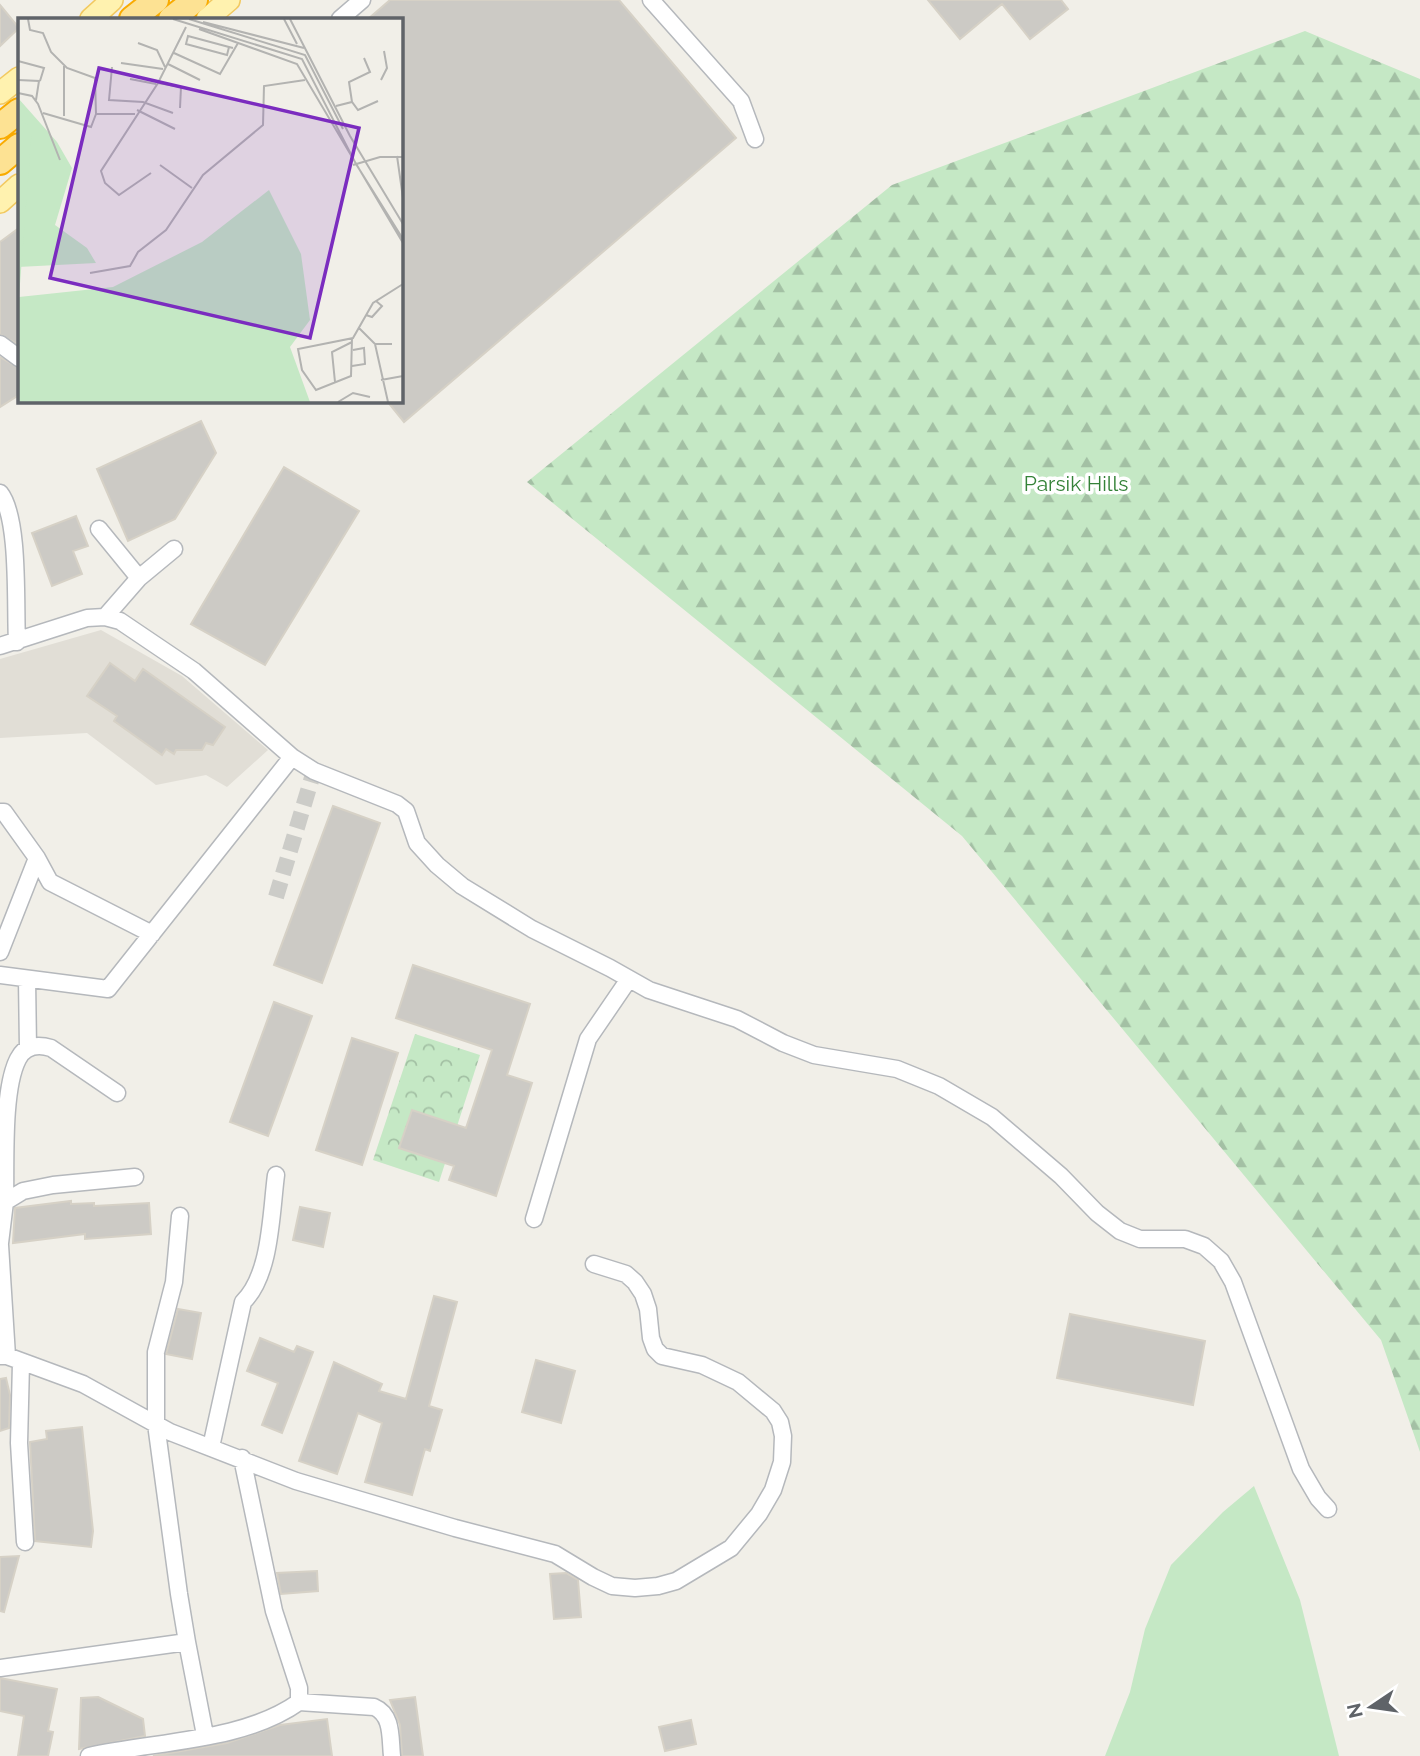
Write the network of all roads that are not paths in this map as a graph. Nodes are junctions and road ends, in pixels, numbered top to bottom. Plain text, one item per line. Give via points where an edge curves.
1 (112, 0) edge
2 (156, 0) edge
3 (195, 0) edge
4 (229, 0) edge
5 (362, 0) edge
6 (650, 0) edge
7 (92, 18) edge
8 (133, 18) edge
9 (172, 18) edge
10 (209, 18) edge
11 (341, 18) edge
12 (18, 79) edge
13 (0, 93) edge
14 (18, 112) edge
15 (0, 126) edge
16 (755, 139) dead end
17 (18, 147) edge
18 (0, 162) edge
19 (18, 186) edge
20 (0, 202) edge
21 (0, 344) edge
22 (18, 357) edge
23 (0, 493) edge
24 (99, 529) dead end
25 (174, 549) dead end
26 (139, 578) junction
27 (105, 617) junction
28 (17, 642) junction
29 (0, 646) edge
30 (292, 757) junction
31 (0, 812) edge
32 (37, 858) junction
33 (152, 934) junction
34 (0, 951) edge
35 (0, 975) edge
36 (27, 979) junction
37 (629, 979) junction
38 (28, 1048) junction
39 (117, 1093) dead end
40 (276, 1175) dead end
41 (135, 1177) dead end
42 (5, 1202) junction
43 (180, 1216) dead end
44 (534, 1219) dead end
45 (0, 1244) edge
46 (594, 1264) dead end
47 (9, 1358) edge
48 (156, 1424) junction
49 (211, 1447) junction
50 (242, 1458) junction
51 (1328, 1509) dead end
52 (25, 1542) dead end
53 (187, 1642) junction
54 (0, 1668) edge
55 (299, 1702) junction
56 (205, 1735) junction
57 (89, 1756) edge
58 (392, 1756) edge

1 - 7 main road
2 - 8 highway
3 - 9 highway
4 - 10 main road
5 - 11 street
6 - 16 street via 741,102
12 - 13 main road
14 - 15 highway
17 - 18 highway
19 - 20 main road
21 - 22 street
23 - 28 street via 6,501 14,545
24 - 26 street
25 - 26 street
26 - 27 street
27 - 28 street via 87,618
27 - 30 street via 120,621 194,671
28 - 29 street
30 - 33 street
30 - 37 street via 314,771 397,804 406,811 417,843 462,886 532,929
31 - 32 street
32 - 33 street via 50,881
32 - 34 street
33 - 36 street via 108,989
35 - 36 street
36 - 38 street
37 - 44 street via 588,1039
37 - 51 street via 737,1019 814,1055 897,1069 939,1086 992,1117 1120,1231 1140,1240 1185,1239 1204,1246 1221,1261 1233,1282 1296,1458
38 - 39 street via 51,1048
38 - 42 street via 18,1058 8,1091
40 - 49 street via 264,1260 253,1292 243,1302
41 - 42 street via 52,1185 23,1191
42 - 45 street
43 - 48 street via 174,1282 156,1352
45 - 47 street
46 - 50 street via 626,1274 635,1282 648,1309 655,1349 662,1356 702,1365 738,1382 780,1422 782,1462 759,1514 731,1548 676,1581 635,1588 612,1586 555,1554 376,1506
47 - 48 street via 83,1384
47 - 52 street
48 - 49 street
48 - 53 street
49 - 50 street
50 - 55 street via 274,1611 299,1688
53 - 54 street
53 - 56 street
55 - 56 street via 256,1725
55 - 58 street via 382,1710 388,1720
56 - 57 street

